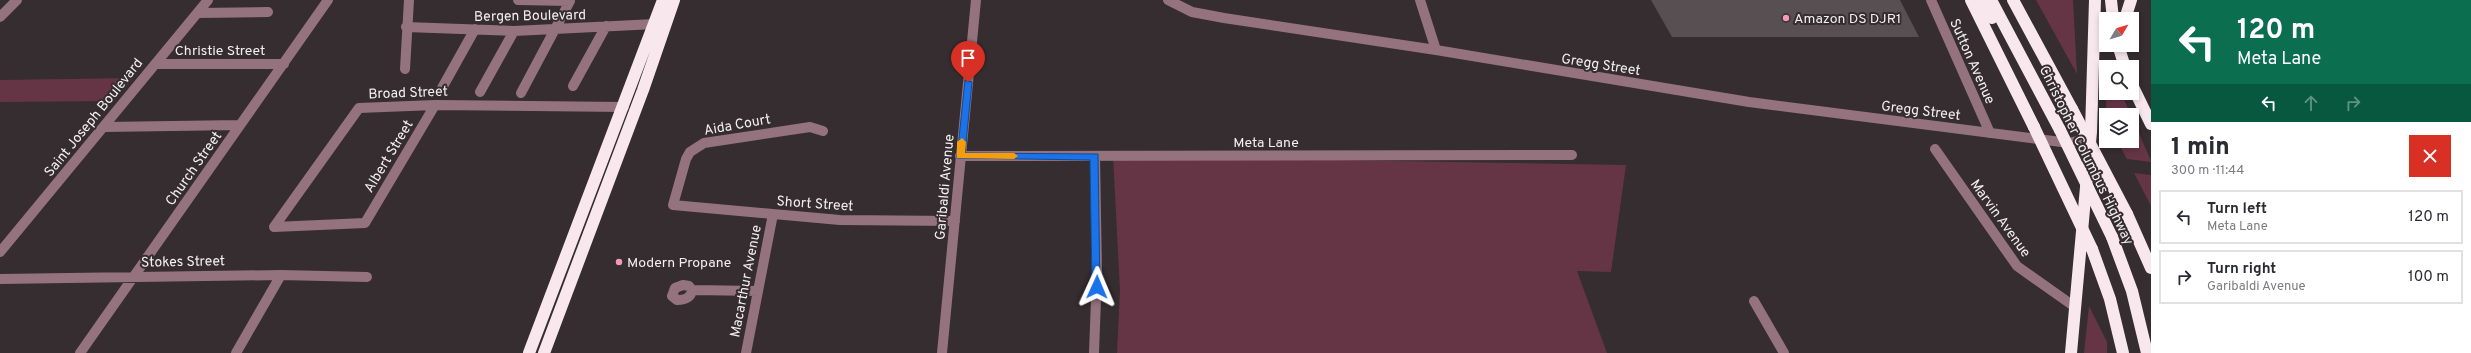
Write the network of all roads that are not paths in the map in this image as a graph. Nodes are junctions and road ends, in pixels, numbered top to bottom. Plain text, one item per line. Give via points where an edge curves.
1 (17, 0) edge
2 (208, 0) edge
3 (328, 0) edge
4 (409, 0) edge
5 (518, 0) edge
6 (663, 0) edge
7 (674, 0) edge
8 (976, 0) edge
9 (1168, 0) edge
10 (1420, 0) edge
11 (1931, 0) edge
12 (1971, 0) edge
13 (1982, 0) edge
14 (1991, 0) edge
15 (2013, 0) edge
16 (2095, 0) edge
17 (2111, 0) edge
18 (2131, 0) edge
19 (268, 12) dead end
20 (2112, 12) edge
21 (2127, 12) edge
22 (198, 13) junction
23 (0, 17) edge
24 (655, 24) junction
25 (606, 26) junction
26 (406, 27) junction
27 (556, 28) junction
28 (475, 29) junction
29 (514, 30) junction
30 (2012, 40) junction
31 (1436, 50) junction
32 (155, 64) junction
33 (284, 64) junction
34 (405, 69) dead end
35 (573, 86) dead end
36 (442, 88) dead end
37 (480, 92) dead end
38 (521, 93) dead end
39 (2139, 99) edge
40 (435, 104) junction
41 (624, 107) junction
42 (2151, 124) edge
43 (240, 126) junction
44 (104, 127) junction
45 (2092, 130) junction
46 (823, 131) dead end
47 (1990, 133) junction
48 (2034, 140) junction
49 (1934, 148) dead end
50 (1572, 155) dead end
51 (960, 156) junction
52 (1095, 156) junction
53 (2089, 173) junction
54 (673, 205) joint
55 (773, 214) junction
56 (955, 221) junction
57 (364, 223) joint
58 (0, 252) edge
59 (2151, 268) edge
60 (281, 275) junction
61 (134, 276) junction
62 (367, 277) dead end
63 (0, 279) edge
64 (692, 290) dead end
65 (758, 291) junction
66 (1754, 302) dead end
67 (2075, 307) junction
68 (80, 353) edge
69 (236, 353) edge
70 (529, 353) edge
71 (544, 353) edge
72 (746, 353) edge
73 (942, 353) edge
74 (1094, 353) edge
75 (1784, 353) edge
76 (2071, 353) edge
77 (2123, 353) edge
78 (2147, 353) edge

1 - 23 street
2 - 22 street, Saint Joseph Boulevard
3 - 33 street, Church Street
4 - 26 street
5 - 27 street via 570,1
6 - 24 highway
7 - 71 highway via 643,90
8 - 51 street, Garibaldi Avenue
9 - 31 street, Gregg Street via 1192,12 1224,18
10 - 31 street
11 - 47 street, Sutton Avenue
12 - 77 highway, bridge via 2092,249 2110,298
13 - 30 highway via 1993,20
14 - 30 highway, Christopher Columbus Highway
15 - 59 highway, Christopher Columbus Highway, bridge via 2127,214
16 - 45 highway
17 - 20 highway
18 - 21 highway
19 - 22 street
22 - 32 street, Saint Joseph Boulevard
24 - 25 street, Bergen Boulevard
24 - 41 highway
25 - 27 street, Bergen Boulevard
25 - 35 street
26 - 28 street, Bergen Boulevard
26 - 34 street
27 - 29 street, Bergen Boulevard
27 - 38 street
28 - 29 street, Bergen Boulevard
28 - 36 street
29 - 37 street
30 - 78 highway, Christopher Columbus Highway, bridge via 2060,130 2112,237 2132,291
31 - 47 street, Gregg Street via 1749,102
32 - 33 street, Christie Street
32 - 44 street, Saint Joseph Boulevard
33 - 43 street, Church Street
39 - 42 highway
40 - 41 street, Broad Street
40 - 57 street, Albert Street
40 - 57 street, Broad Street via 360,108 274,227
41 - 70 highway
43 - 44 street
43 - 61 street, Church Street
44 - 58 street, Saint Joseph Boulevard
45 - 48 street, Gregg Street via 2081,140 2069,143
45 - 53 highway
46 - 54 street, Aida Court via 810,127 704,143 690,152 686,159
47 - 48 street, Gregg Street
48 - 53 street, Gregg Street via 2062,150
49 - 67 street, Marvin Avenue via 2017,266
50 - 52 street, Meta Lane
51 - 52 street, Meta Lane
51 - 56 street, Garibaldi Avenue
52 - 74 street via 1097,272
53 - 67 highway
54 - 55 street, Short Street
55 - 56 street, Short Street via 840,220
55 - 65 street, Macarthur Avenue
56 - 73 street, Garibaldi Avenue
60 - 61 street, Stokes Street
60 - 62 street, Stokes Street
60 - 69 street
61 - 63 street, Stokes Street
61 - 68 street, Church Street
64 - 65 street
65 - 72 street, Macarthur Avenue
66 - 75 street
67 - 76 highway

